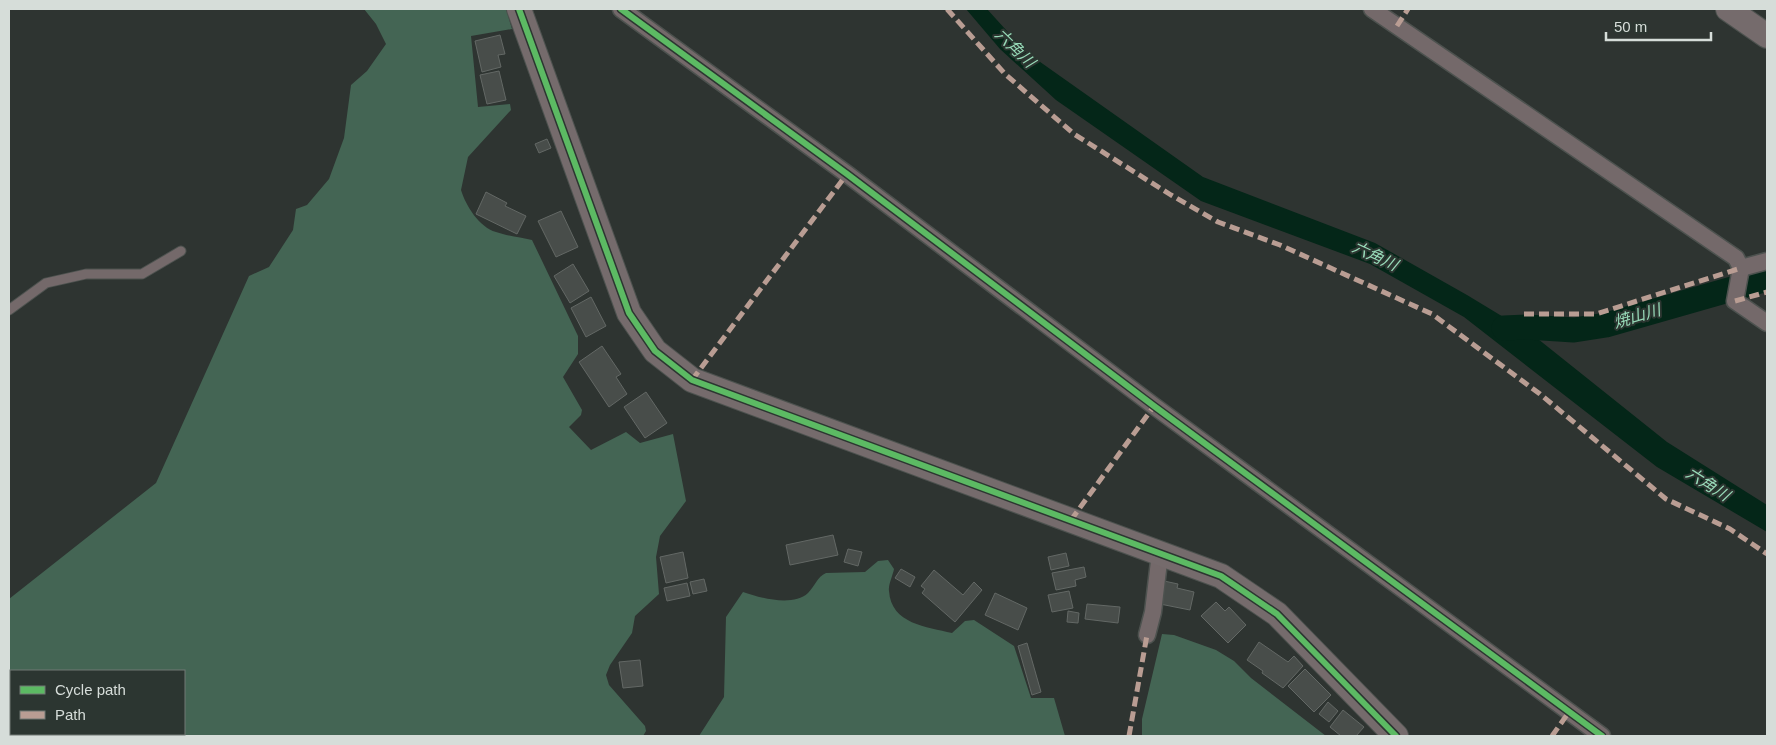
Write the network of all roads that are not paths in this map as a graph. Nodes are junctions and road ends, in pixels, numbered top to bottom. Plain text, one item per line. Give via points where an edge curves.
1 (519, 9) edge
2 (621, 9) edge
3 (1372, 9) edge
4 (1728, 9) edge
5 (1767, 36) edge
6 (182, 251) dead end
7 (1767, 261) edge
8 (1741, 268) junction
9 (9, 310) edge
10 (1767, 323) edge
11 (1160, 554) junction
12 (1147, 635) dead end
13 (1396, 736) edge
14 (1602, 736) edge

1 - 11 street via 629,313 655,351 692,380
2 - 14 street via 848,174 1154,406
3 - 8 street via 1736,258
4 - 5 street
6 - 9 lane via 142,274 86,274 46,283
7 - 8 street
8 - 10 street via 1735,301
11 - 12 street
11 - 13 street via 1221,576 1277,614

